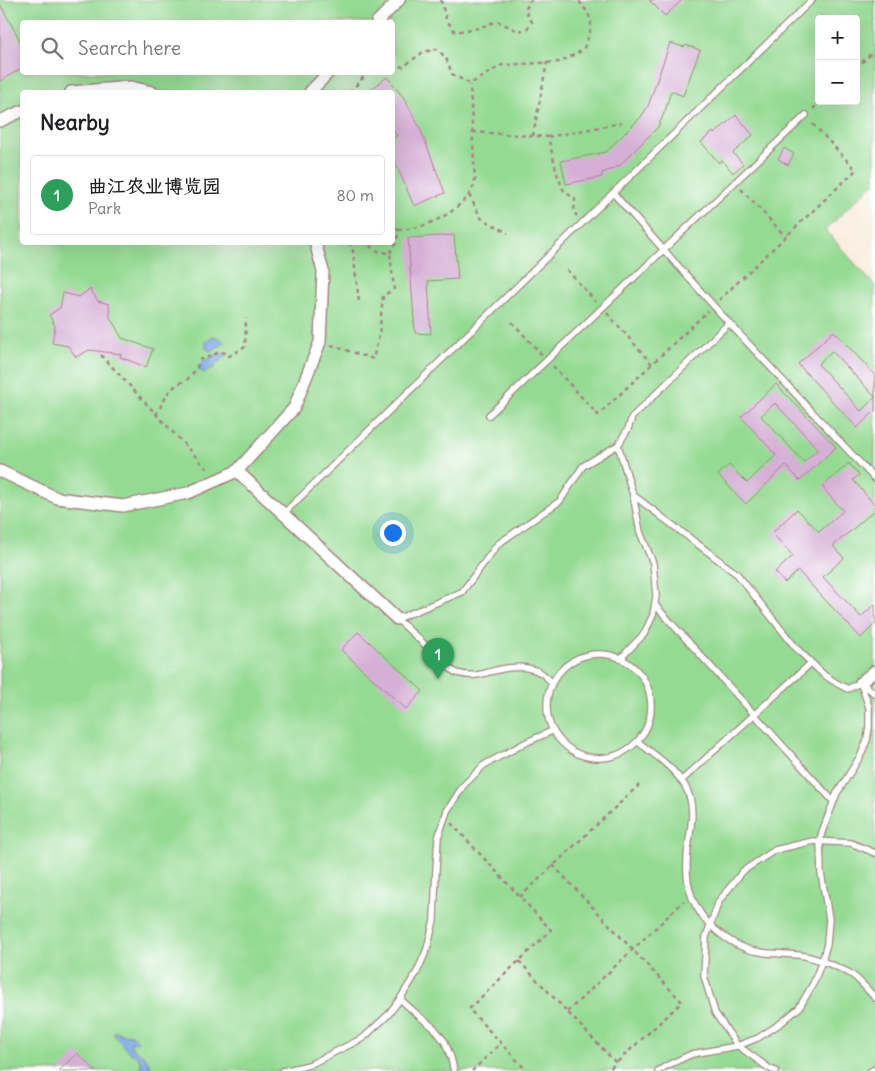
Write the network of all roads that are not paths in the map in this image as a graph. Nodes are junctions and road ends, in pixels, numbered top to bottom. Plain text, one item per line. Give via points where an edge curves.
1 (399, 0) edge
2 (812, 0) edge
3 (379, 20) edge
4 (326, 75) edge
5 (95, 90) edge
6 (144, 90) edge
7 (312, 90) edge
8 (20, 112) edge
9 (806, 115) road end
10 (0, 121) edge
11 (613, 193) junction
12 (316, 245) edge
13 (664, 250) junction
14 (729, 323) junction
15 (489, 415) dead end
16 (618, 445) junction
17 (0, 470) edge
18 (237, 471) junction
19 (875, 479) edge
20 (633, 495) junction
21 (283, 514) junction
22 (655, 605) junction
23 (397, 619) junction
24 (620, 659) junction
25 (811, 663) junction
26 (875, 671) edge
27 (552, 682) junction
28 (861, 682) junction
29 (875, 694) edge
30 (754, 715) junction
31 (552, 731) junction
32 (638, 742) junction
33 (681, 781) junction
34 (833, 801) junction
35 (820, 841) junction
36 (875, 853) edge
37 (710, 925) junction
38 (822, 961) junction
39 (875, 998) edge
40 (400, 999) junction
41 (738, 1046) junction
42 (875, 1069) edge
43 (283, 1071) edge
44 (454, 1071) edge
45 (658, 1071) edge
46 (776, 1071) edge
47 (871, 1071) edge

1 - 3 street
2 - 11 lane
4 - 7 street
5 - 6 street via 132,87
8 - 10 street
9 - 13 lane
11 - 13 lane
11 - 21 lane
12 - 18 street via 323,270 320,342 294,408
13 - 14 lane
13 - 15 lane
14 - 16 lane via 632,417
14 - 19 lane
16 - 20 lane
16 - 23 lane via 583,466 560,502 498,544 462,592
17 - 18 street via 57,498 123,506 188,494
18 - 21 street
20 - 22 lane via 640,532 653,563
20 - 25 lane via 737,574
21 - 23 street
22 - 24 lane via 644,634
22 - 30 lane
23 - 27 lane via 454,672 467,676 520,667 546,675
24 - 27 lane via 594,654 576,658 561,669
24 - 32 lane via 641,675 649,691 652,709
25 - 28 lane via 848,689
25 - 30 lane
26 - 28 street
27 - 31 lane via 546,698 546,715
28 - 29 lane
28 - 34 lane via 869,708 867,740
30 - 33 lane
30 - 34 lane
31 - 32 lane via 576,754 592,759 624,753
31 - 40 lane via 484,765 463,786 447,812 438,838 434,920 427,949
32 - 33 lane via 663,761
33 - 37 lane via 692,804 687,880 692,899
34 - 35 lane
35 - 36 lane via 851,843
35 - 37 lane via 775,850 743,871 719,901
35 - 38 lane via 829,919
37 - 38 lane via 745,949
37 - 41 lane via 706,937 704,976 715,1013
38 - 39 lane via 850,974
38 - 41 lane via 799,1008 758,1038
40 - 43 lane via 364,1038 309,1065
40 - 44 lane via 434,1028 445,1042
41 - 45 lane via 692,1054
41 - 46 lane
42 - 47 lane

